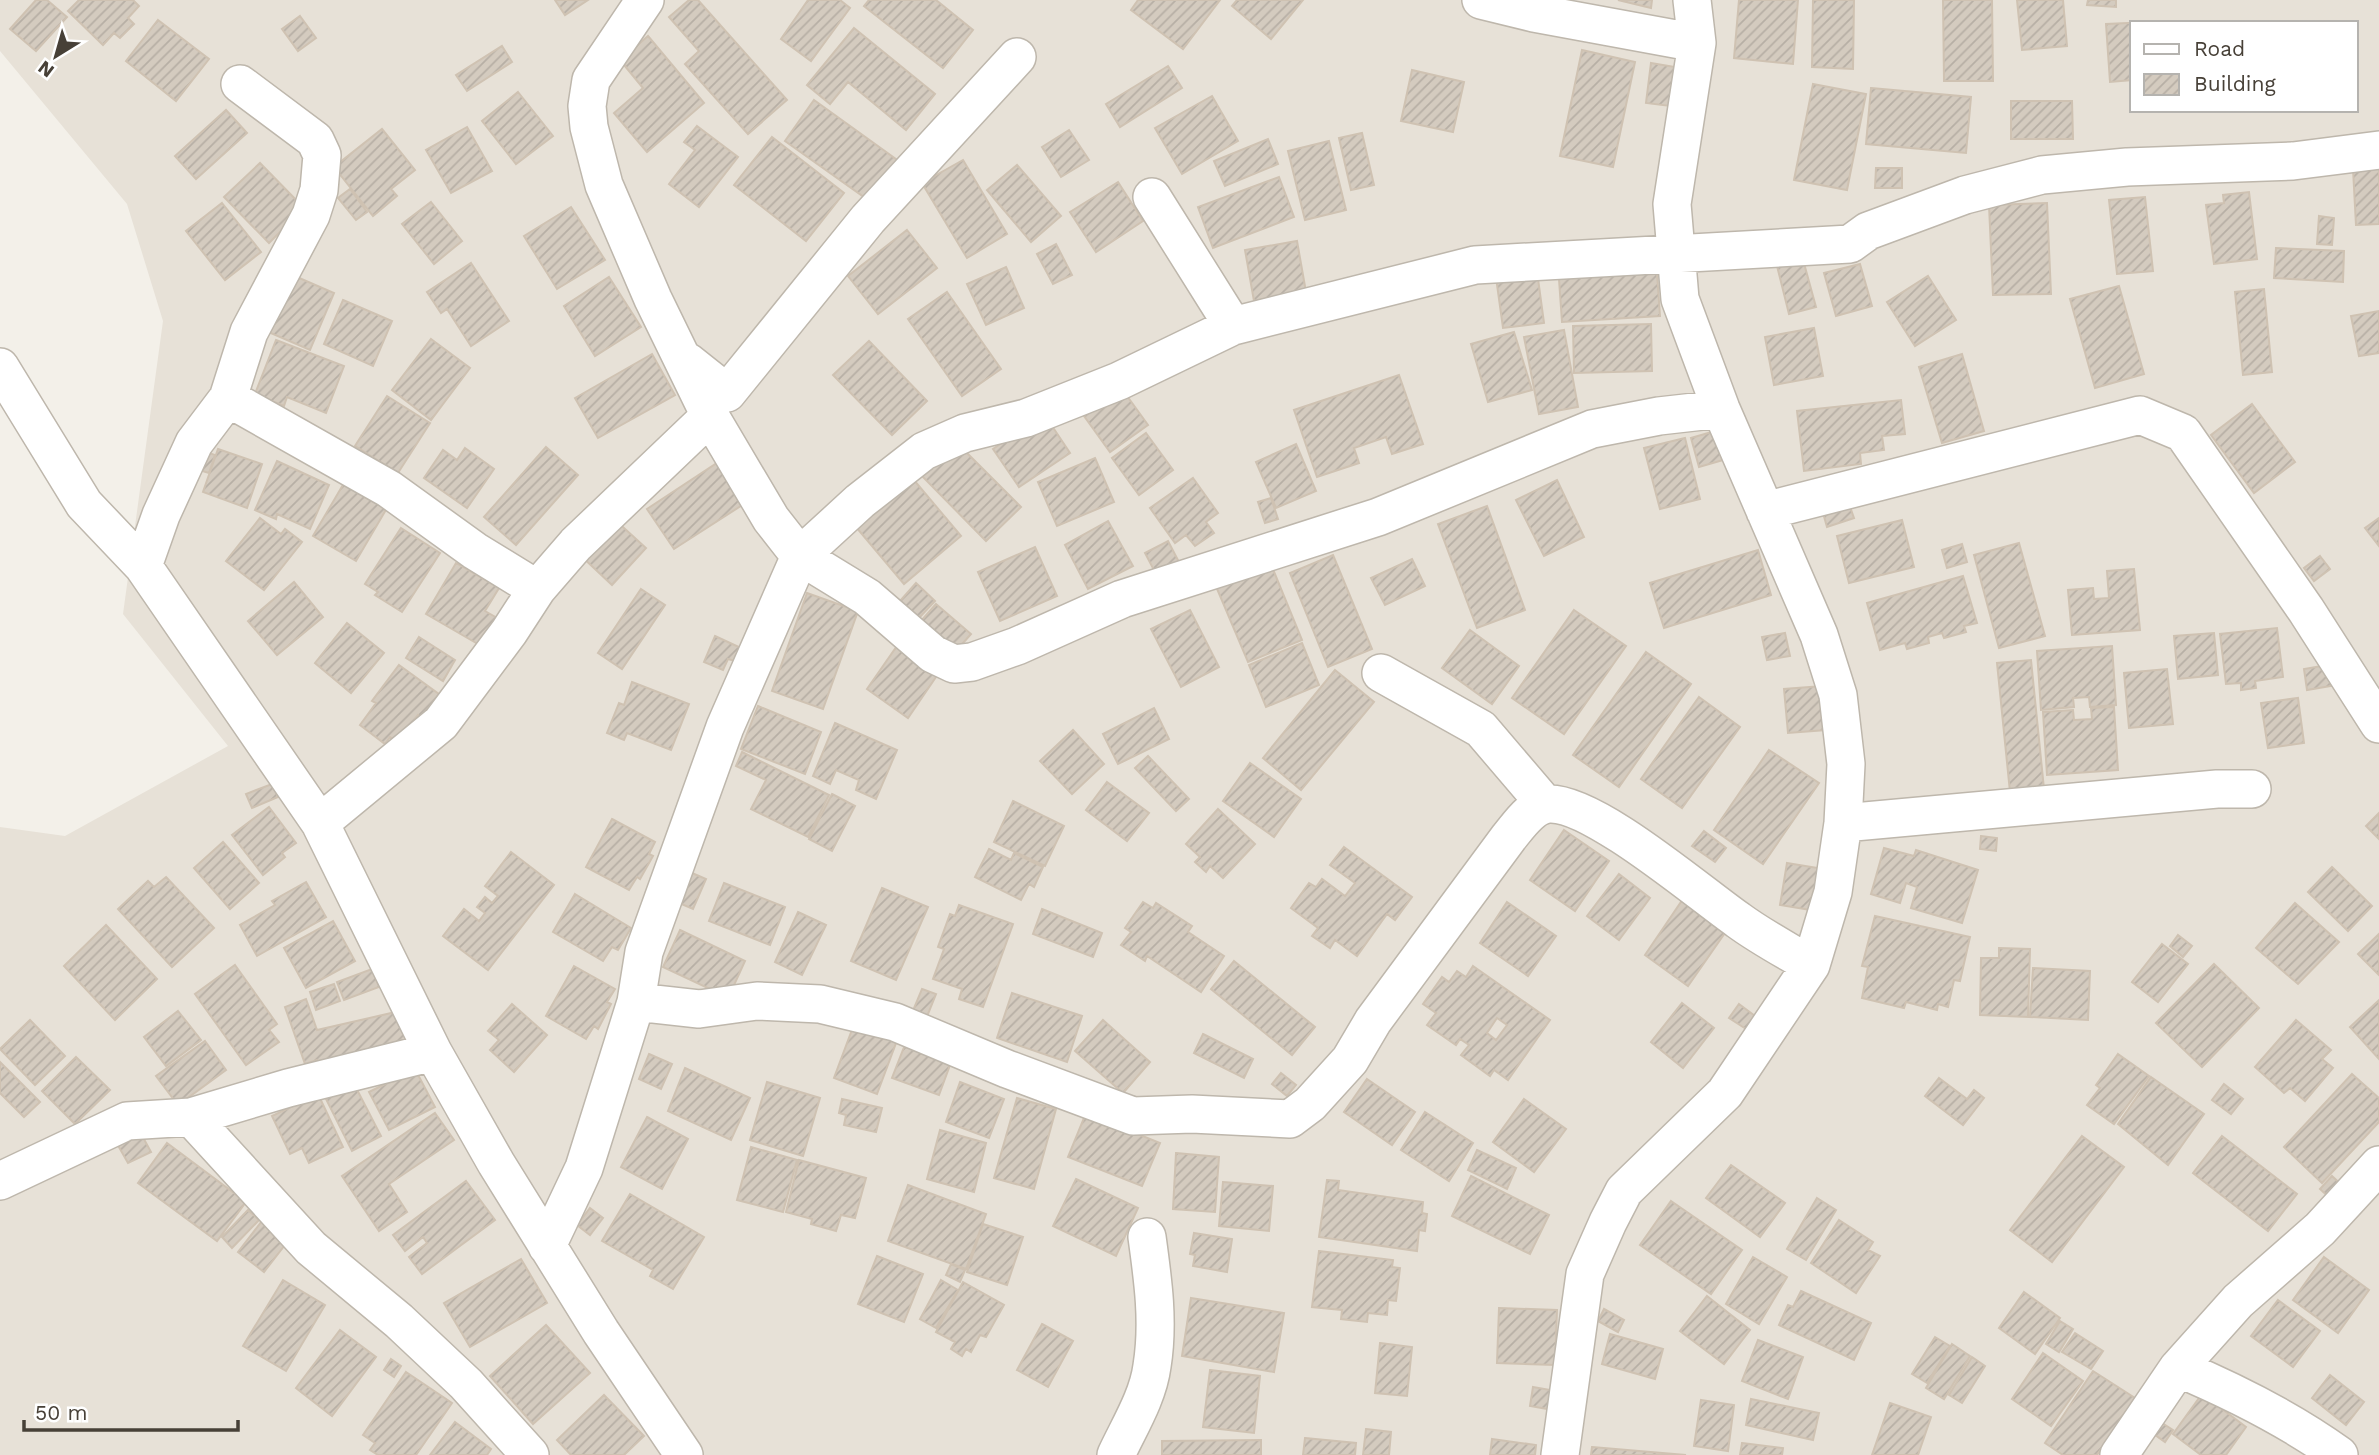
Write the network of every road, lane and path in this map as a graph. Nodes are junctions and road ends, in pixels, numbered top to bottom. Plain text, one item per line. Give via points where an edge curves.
1 (645, 0) edge
2 (1481, 0) edge
3 (1692, 0) edge
4 (1696, 43) junction
5 (1017, 57) dead end
6 (240, 84) dead end
7 (2379, 150) edge
8 (1152, 197) dead end
9 (1678, 253) junction
10 (1233, 326) junction
11 (682, 357) junction
12 (6, 375) edge
13 (228, 398) junction
14 (1721, 410) junction
15 (710, 416) junction
16 (1765, 511) junction
17 (800, 556) junction
18 (143, 566) junction
19 (537, 589) junction
20 (1381, 673) dead end
21 (2379, 724) edge
22 (2252, 789) dead end
23 (1545, 804) junction
24 (320, 822) junction
25 (1843, 823) junction
26 (1811, 965) junction
27 (636, 1002) junction
28 (433, 1052) junction
29 (191, 1117) junction
30 (2379, 1165) edge
31 (0, 1181) edge
32 (1147, 1237) dead end
33 (547, 1246) junction
34 (2178, 1368) junction
35 (530, 1455) edge
36 (684, 1455) edge
37 (1116, 1455) edge
38 (1560, 1455) edge
39 (2119, 1455) edge
40 (2339, 1455) edge

1 - 11 street via 591,80 589,127 604,185
2 - 4 street
3 - 4 street
4 - 9 street via 1672,204
5 - 11 street via 868,219 726,393
6 - 13 street via 315,140 321,155 319,190 311,215 249,332
7 - 9 street via 2293,161 2042,175 1965,195 1868,230 1850,244
8 - 10 street
9 - 10 street via 1475,265
9 - 14 street via 1680,299
10 - 17 street via 1107,386 924,451
11 - 15 street
12 - 18 street via 84,504
13 - 18 street via 194,443
13 - 19 street via 389,489
14 - 16 street
14 - 17 street via 1592,429 1378,517 1122,599 972,662 954,664 933,654 867,597
15 - 17 street via 771,519
15 - 19 street via 576,544
16 - 21 street via 2140,415 2183,433
16 - 25 street via 1819,635 1838,695 1846,764
17 - 27 street via 724,727 644,952
18 - 24 street
19 - 24 street via 441,723
20 - 23 street via 1480,729
22 - 25 street
23 - 26 street via 1565,805 1604,824 1741,923
23 - 27 street via 1509,837 1373,1021 1350,1060 1290,1119 1133,1116 895,1022 820,1004 757,1001 699,1010
24 - 28 street
25 - 26 street via 1833,892
26 - 38 street via 1725,1093 1624,1192 1608,1222 1585,1273
27 - 33 street via 584,1168
28 - 29 street
28 - 33 street
29 - 31 street via 127,1121
29 - 35 street via 311,1248 466,1384
30 - 34 street via 2320,1229 2238,1301
32 - 37 street via 1155,1292 1152,1366 1143,1399
33 - 36 street
34 - 39 street
34 - 40 street via 2238,1394

